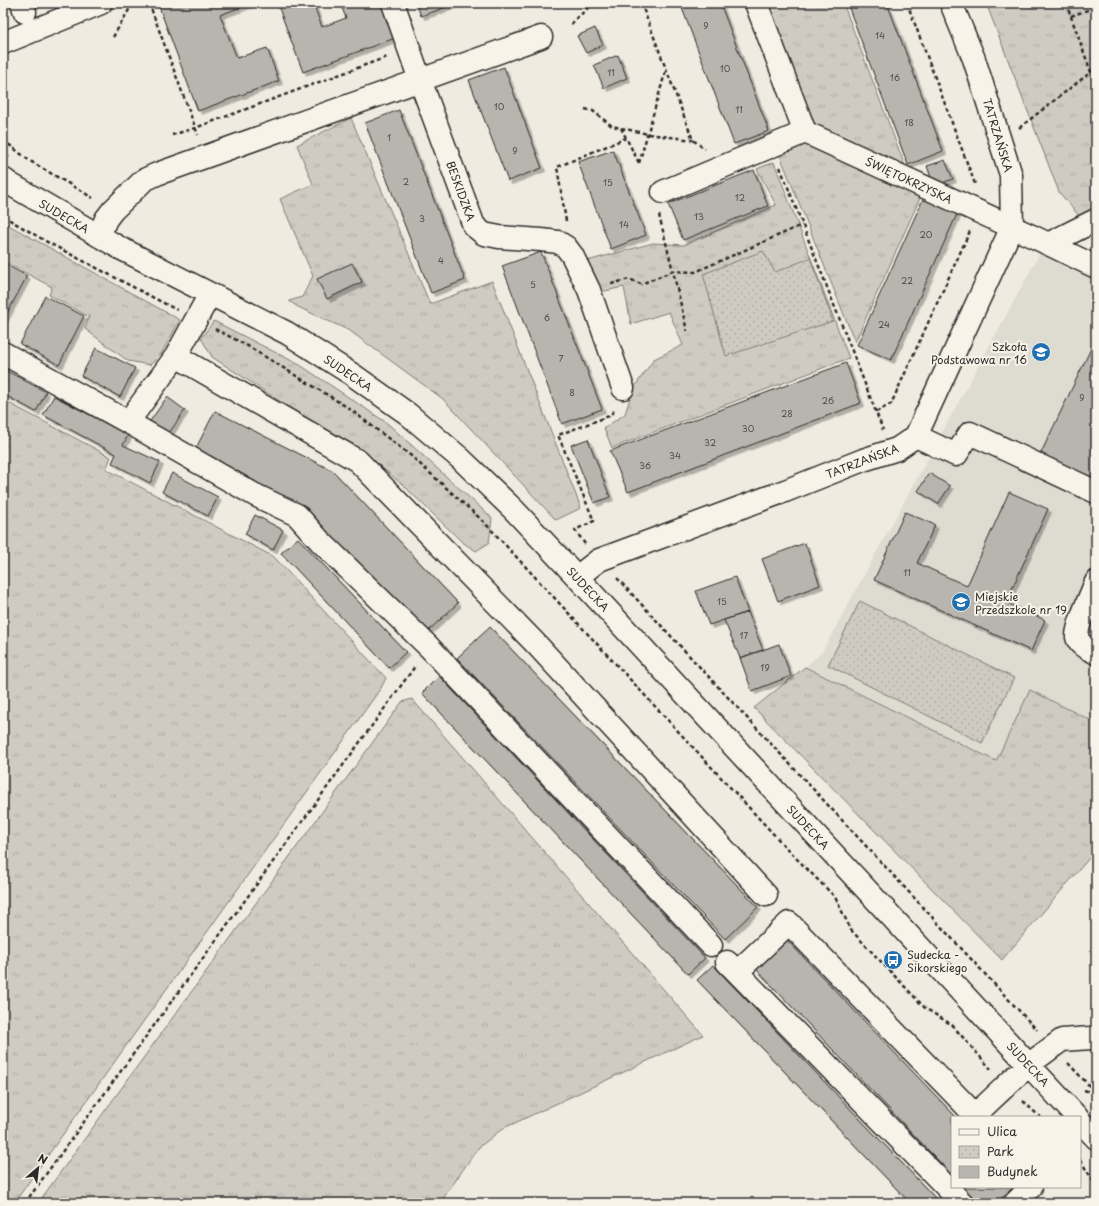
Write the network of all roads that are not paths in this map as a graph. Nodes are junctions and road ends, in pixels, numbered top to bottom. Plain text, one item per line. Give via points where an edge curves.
1 (102, 3) edge
2 (393, 3) edge
3 (756, 3) edge
4 (951, 3) edge
5 (541, 37) dead end
6 (3, 43) edge
7 (420, 80) junction
8 (805, 132) junction
9 (3, 179) edge
10 (663, 192) road end
11 (1096, 220) edge
12 (1012, 227) junction
13 (99, 236) junction
14 (1048, 244) junction
15 (1096, 267) edge
16 (210, 294) junction
17 (3, 353) edge
18 (176, 356) junction
19 (623, 388) road end
20 (128, 422) junction
21 (916, 436) junction
22 (1096, 492) edge
23 (577, 577) junction
24 (1096, 582) edge
25 (1096, 653) edge
26 (766, 895) dead end
27 (711, 945) dead end
28 (1096, 1039) edge
29 (1028, 1065) junction
30 (976, 1116) edge
31 (1076, 1116) edge
32 (1081, 1122) edge
33 (1096, 1138) edge
34 (1030, 1188) edge
35 (962, 1203) edge
36 (1015, 1203) edge

1 - 6 street
2 - 7 street, BESKIDZKA
3 - 8 street
4 - 12 street, TATRZAŃSKA via 974,59 1011,175
5 - 7 street
7 - 13 street via 156,174 144,180 113,210
7 - 19 street, BESKIDZKA via 474,226 484,234 558,242 566,247 589,290
8 - 10 street
8 - 12 street, ŚWIĘTOKRZYSKA
9 - 13 street, SUDECKA
11 - 14 street
12 - 14 street, ŚWIĘTOKRZYSKA
12 - 21 street, TATRZAŃSKA
13 - 16 street, SUDECKA
14 - 15 street, ŚWIĘTOKRZYSKA
16 - 18 street
16 - 23 street, SUDECKA via 287,333 408,414 461,459 514,510
17 - 20 street
18 - 20 street
18 - 26 street via 358,461 537,645
20 - 27 street via 255,495 297,515 320,541 429,647
21 - 22 street via 956,455 970,433
21 - 23 street, TATRZAŃSKA via 897,449 598,560
23 - 29 street, SUDECKA
24 - 25 street via 1085,606 1077,636 1081,645
28 - 29 street via 1062,1040
29 - 30 street
29 - 31 street, SUDECKA
30 - 35 street via 789,923 732,966
32 - 33 street
34 - 36 street

